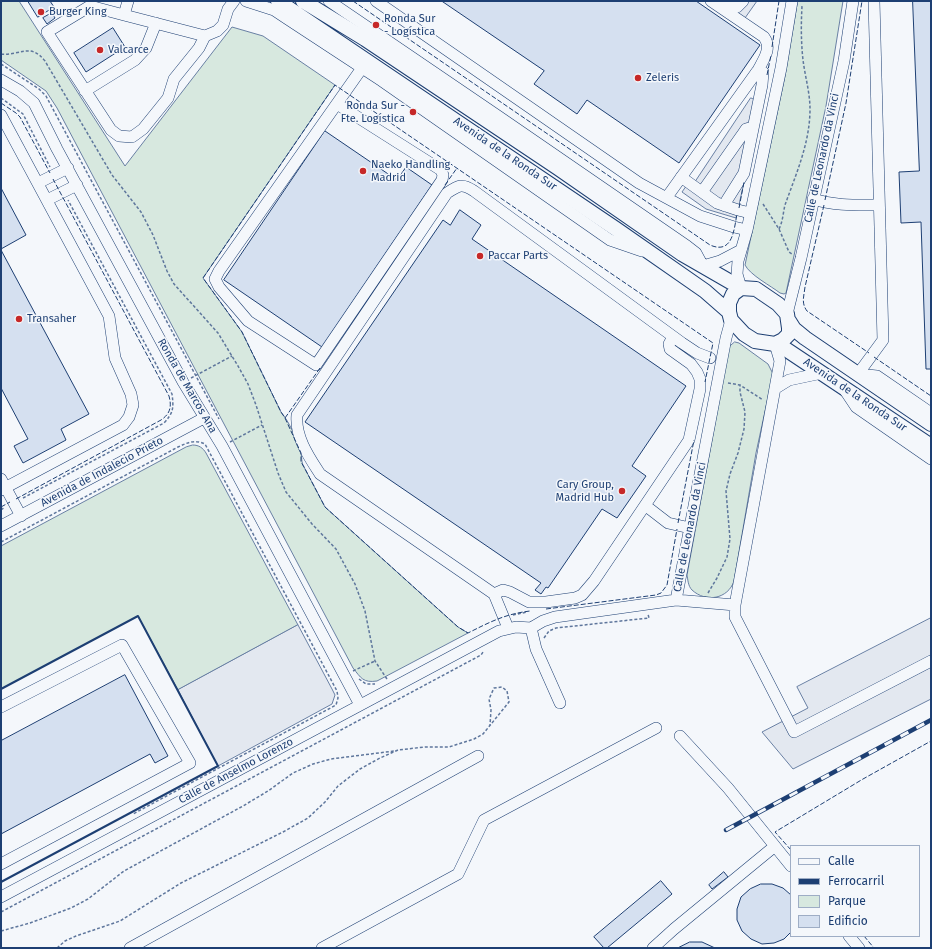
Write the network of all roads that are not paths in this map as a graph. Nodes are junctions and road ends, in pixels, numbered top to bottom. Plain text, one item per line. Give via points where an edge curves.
1 (128, 1) edge
2 (234, 1) edge
3 (246, 1) edge
4 (278, 1) edge
5 (303, 1) edge
6 (329, 1) edge
7 (376, 1) edge
8 (711, 1) edge
9 (726, 1) edge
10 (744, 1) edge
11 (797, 1) edge
12 (852, 1) edge
13 (874, 1) edge
14 (124, 15) junction
15 (156, 23) junction
16 (205, 36) junction
17 (400, 56) junction
18 (362, 68) junction
19 (758, 70) junction
20 (384, 78) junction
21 (1, 80) edge
22 (85, 91) junction
23 (337, 104) junction
24 (1, 115) edge
25 (753, 127) junction
26 (68, 168) junction
27 (682, 177) junction
28 (38, 183) junction
29 (77, 185) junction
30 (702, 192) junction
31 (667, 197) junction
32 (814, 198) junction
33 (47, 200) junction
34 (878, 205) junction
35 (725, 206) junction
36 (750, 213) junction
37 (747, 230) junction
38 (741, 250) junction
39 (703, 266) junction
40 (741, 288) junction
41 (730, 316) junction
42 (788, 317) junction
43 (673, 337) junction
44 (776, 344) junction
45 (710, 358) dead end
46 (822, 373) junction
47 (858, 374) junction
48 (776, 388) junction
49 (844, 388) junction
50 (931, 413) edge
51 (204, 418) junction
52 (931, 424) edge
53 (931, 446) edge
54 (931, 459) edge
55 (3, 485) edge
56 (646, 506) junction
57 (21, 516) junction
58 (1, 526) edge
59 (690, 528) junction
60 (494, 594) junction
61 (676, 600) junction
62 (735, 605) junction
63 (507, 623) junction
64 (531, 628) junction
65 (931, 661) edge
66 (560, 702) dead end
67 (360, 705) junction
68 (1, 707) edge
69 (656, 728) dead end
70 (680, 736) dead end
71 (478, 756) dead end
72 (775, 846) junction
73 (1, 864) edge
74 (790, 865) edge
75 (1, 897) edge
76 (850, 937) edge
77 (130, 948) edge
78 (322, 948) edge
79 (653, 948) edge
80 (859, 948) edge

1 - 14 street
2 - 16 street via 218,31
3 - 18 street via 274,10
4 - 20 main road, Avenida de la Ronda Sur
5 - 17 main road, Avenida de la Ronda Sur
6 - 17 street
7 - 31 street via 639,183
8 - 19 street via 767,41 768,47
9 - 10 street via 734,7
11 - 36 street
12 - 32 street, Calle de Leonardo da Vinci via 844,60
13 - 34 street
14 - 15 street
14 - 22 street via 90,6 47,32
15 - 16 street
15 - 22 street via 146,48 135,60
16 - 22 street via 199,48 174,79 168,98 143,129 132,137 119,136 111,130
17 - 39 main road, Avenida de la Ronda Sur via 682,254
18 - 20 street
18 - 23 street
19 - 25 street via 762,72 762,77
19 - 27 street
20 - 41 main road, Avenida de la Ronda Sur via 548,182 705,291
21 - 26 street, Ronda de Marcos Ana via 34,103
23 - 23 street via 215,279 248,321 316,365 443,175 441,170
24 - 28 street
25 - 30 street via 746,129
25 - 35 street via 744,173
26 - 28 street
26 - 29 street, Ronda de Marcos Ana
27 - 30 street
27 - 31 street
28 - 33 street
29 - 33 street
29 - 51 street, Ronda de Marcos Ana
30 - 35 street
31 - 37 street via 700,216
32 - 34 street via 846,205
32 - 42 street, Calle de Leonardo da Vinci
33 - 55 street via 109,316 115,358 131,394 133,405 123,425
34 - 47 street via 883,340
35 - 36 street
36 - 37 street
37 - 38 street
38 - 39 street
38 - 40 street via 737,274
39 - 40 main road, Avenida de la Ronda Sur
40 - 41 main road via 733,294 729,303
40 - 42 main road via 756,289 778,304
41 - 44 main road via 744,334 755,341
41 - 59 street, Calle de Leonardo da Vinci
42 - 44 main road via 789,334
42 - 47 main road, Avenida de la Ronda Sur via 794,329 805,338
43 - 45 street via 697,353
43 - 56 street via 669,344 670,349 691,364 697,372 700,389 689,440
43 - 60 street via 474,191 466,186 458,186 447,193 297,416 296,424 307,454 320,474
44 - 46 main road, Avenida de la Ronda Sur
44 - 48 street via 780,361
46 - 48 street via 789,380
46 - 49 main road, Avenida de la Ronda Sur
47 - 50 street via 877,376
47 - 52 main road, Avenida de la Ronda Sur
48 - 62 street
49 - 53 main road, Avenida de la Ronda Sur
49 - 54 street via 856,407
51 - 57 street, Avenida de Indalecio Prieto
51 - 67 street, Ronda de Marcos Ana via 222,446
55 - 57 street
56 - 59 street via 668,523
56 - 60 street via 582,595 546,602 529,602 503,590
57 - 58 street, Avenida de Indalecio Prieto
59 - 61 street, Calle de Leonardo da Vinci
60 - 63 street
61 - 62 street, Calle de Leonardo da Vinci
61 - 64 street via 555,617
62 - 65 street via 736,617 794,732
63 - 64 street via 516,627
63 - 67 street, Calle de Anselmo Lorenzo via 471,646
64 - 66 street via 536,649
67 - 75 street, Calle de Anselmo Lorenzo
68 - 73 street via 122,644 190,763
69 - 78 street via 484,820 458,874
70 - 72 street via 728,788
71 - 77 street
72 - 74 street
72 - 79 street
76 - 80 street

